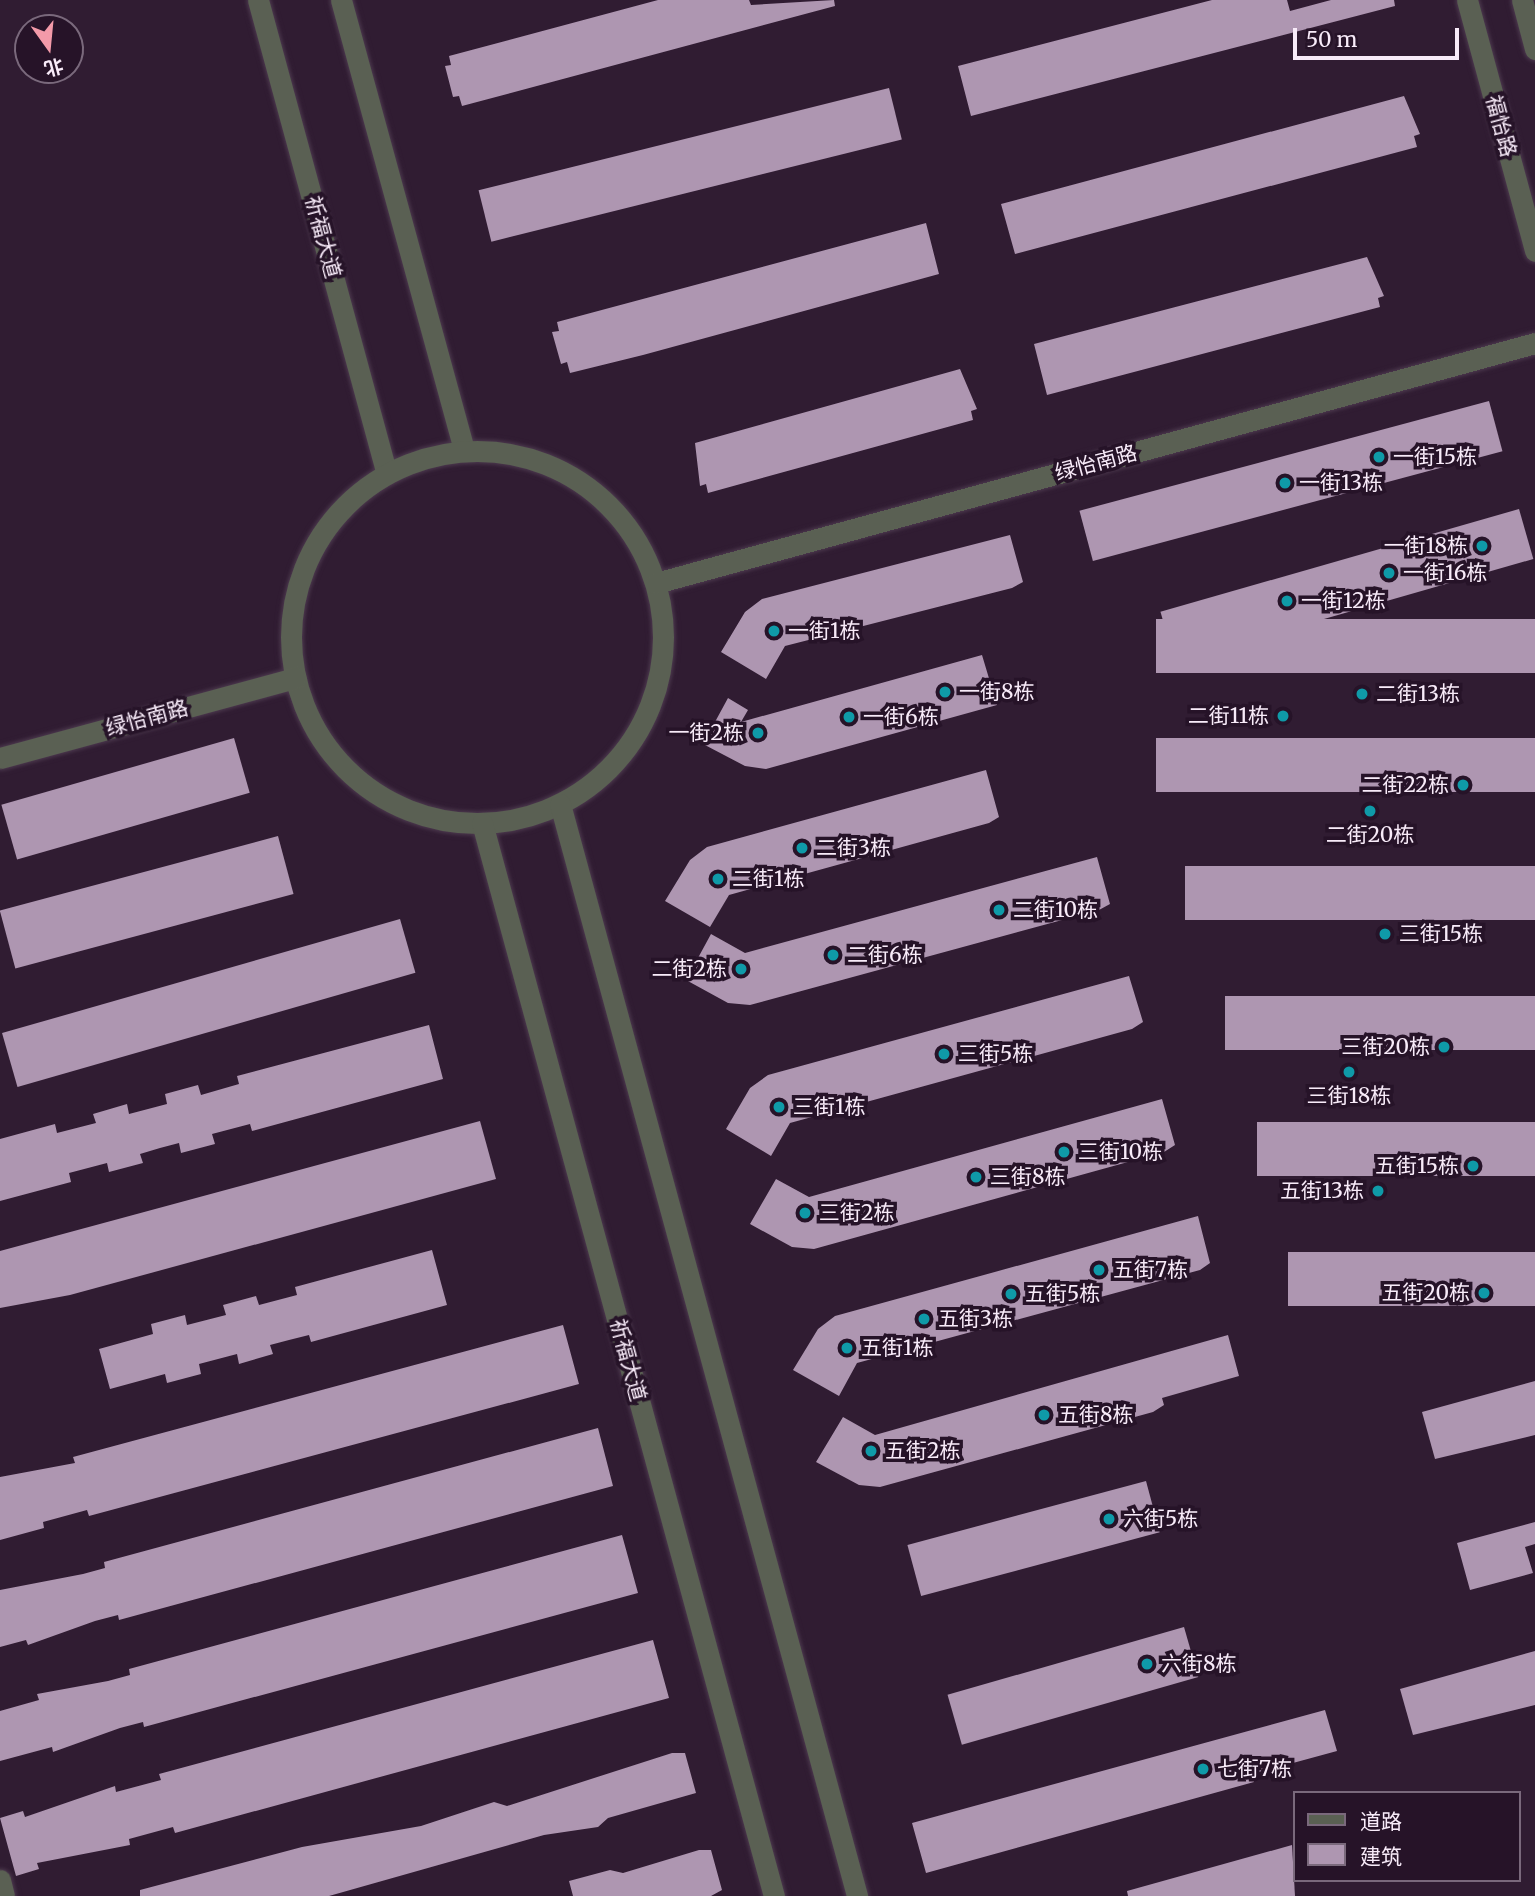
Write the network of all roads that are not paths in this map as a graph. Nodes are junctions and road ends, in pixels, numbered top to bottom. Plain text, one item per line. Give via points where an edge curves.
1 (258, 0) edge
2 (341, 0) edge
3 (1467, 0) edge
4 (1522, 0) edge
5 (1535, 49) edge
6 (1535, 251) edge
7 (1535, 343) edge
8 (464, 452) junction
9 (387, 474) junction
10 (656, 583) junction
11 (295, 678) junction
12 (0, 758) edge
13 (560, 804) junction
14 (482, 823) junction
15 (0, 1880) edge
16 (4, 1896) edge
17 (774, 1896) edge
18 (857, 1896) edge

1 - 9 street, 祈福大道
2 - 8 street
3 - 6 street, 福怡路
4 - 5 street
7 - 10 street, 绿怡南路
8 - 9 street
8 - 10 street via 508,453 586,485 640,545
9 - 11 street via 355,497 309,557 290,635
10 - 13 street via 663,657 651,705 619,758
11 - 12 street, 绿怡南路
11 - 14 street via 309,720 334,757 366,787 402,808
13 - 14 street
13 - 18 street
14 - 17 street, 祈福大道
15 - 16 street

